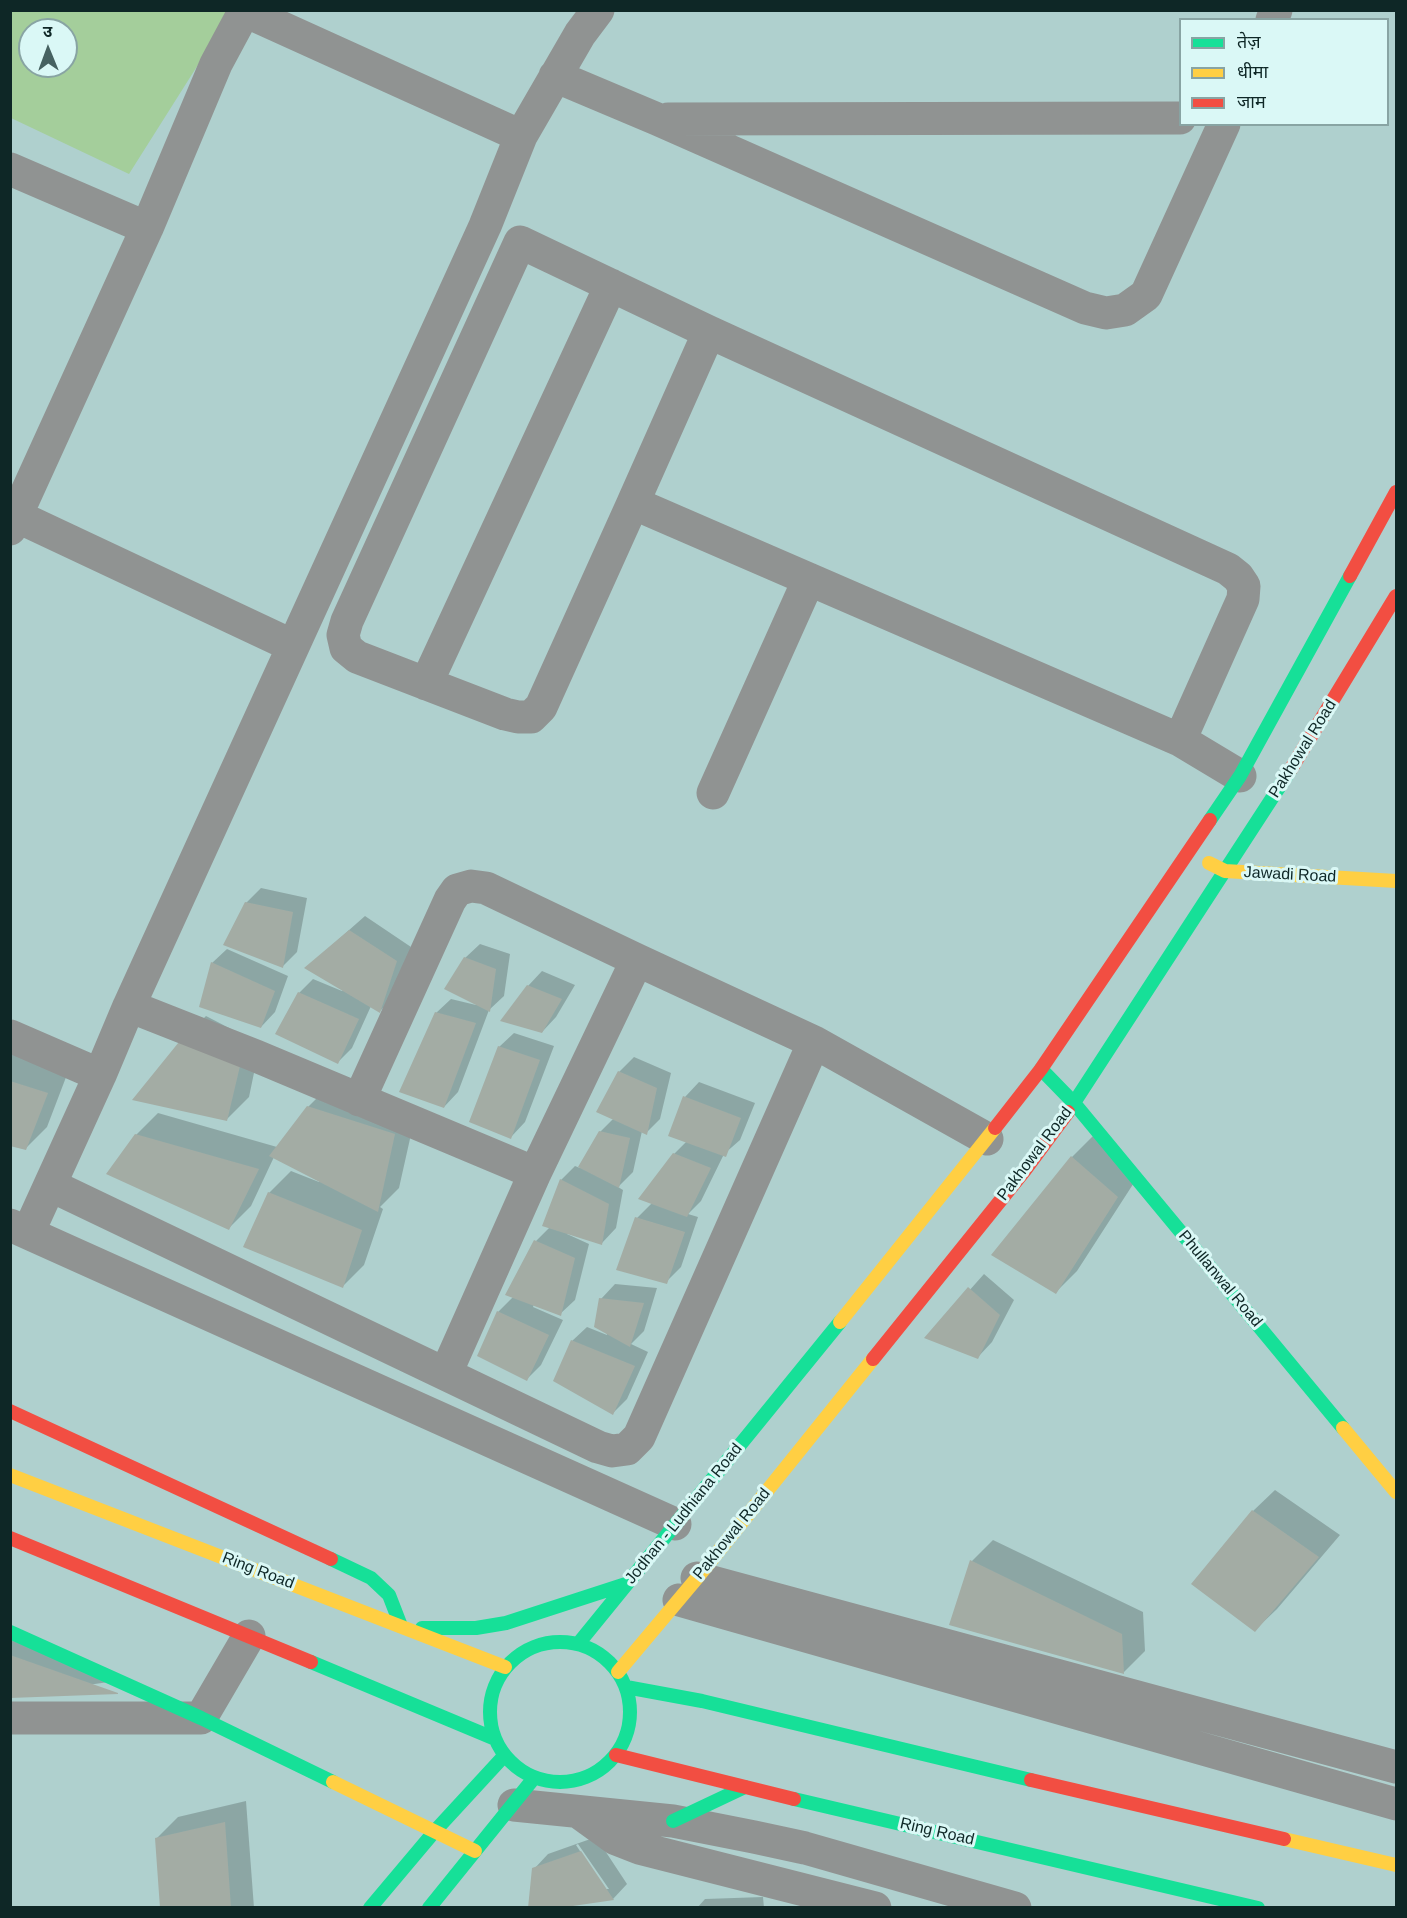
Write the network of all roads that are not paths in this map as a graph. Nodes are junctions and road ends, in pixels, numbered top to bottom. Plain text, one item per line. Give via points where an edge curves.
1 (598, 10) edge
2 (245, 11) edge
3 (555, 76) junction
4 (1179, 118) edge
5 (657, 119) junction
6 (1223, 126) edge
7 (521, 136) junction
8 (10, 169) edge
9 (485, 226) junction
10 (147, 228) junction
11 (520, 242) junction
12 (610, 285) junction
13 (709, 332) junction
14 (1396, 492) edge
15 (633, 502) junction
16 (13, 520) edge
17 (809, 579) junction
18 (1396, 596) edge
19 (293, 646) junction
20 (426, 684) junction
21 (1180, 740) junction
22 (1240, 776) junction
23 (713, 793) dead end
24 (1189, 852) junction
25 (1225, 871) junction
26 (1396, 881) edge
27 (637, 960) junction
28 (129, 1006) junction
29 (10, 1036) edge
30 (814, 1042) junction
31 (1041, 1068) junction
32 (100, 1075) junction
33 (359, 1100) junction
34 (1074, 1103) junction
35 (987, 1139) junction
36 (535, 1173) junction
37 (50, 1185) junction
38 (19, 1229) edge
39 (446, 1373) junction
40 (10, 1411) edge
41 (10, 1475) edge
42 (1396, 1492) edge
43 (675, 1524) junction
44 (10, 1538) edge
45 (626, 1584) junction
46 (688, 1589) junction
47 (404, 1627) junction
48 (10, 1632) edge
49 (249, 1636) junction
50 (578, 1644) junction
51 (505, 1667) junction
52 (618, 1672) junction
53 (626, 1687) junction
54 (10, 1718) edge
55 (201, 1718) junction
56 (494, 1737) junction
57 (616, 1755) junction
58 (504, 1756) junction
59 (1396, 1767) edge
60 (534, 1778) junction
61 (745, 1787) junction
62 (514, 1804) junction
63 (1396, 1804) edge
64 (579, 1812) junction
65 (673, 1821) junction
66 (434, 1832) junction
67 (475, 1851) junction
68 (844, 1860) junction
69 (1396, 1865) edge
70 (830, 1896) junction
71 (434, 1904) edge
72 (370, 1908) edge
73 (876, 1908) edge
74 (1015, 1908) edge
75 (1258, 1908) edge

1 - 3 street
2 - 7 street
2 - 10 street via 216,64
3 - 5 street
3 - 7 street
4 - 5 street
5 - 6 street via 1085,308 1106,313 1125,310 1146,295
7 - 9 street
8 - 10 street
9 - 11 street
9 - 19 street
10 - 16 street
11 - 12 street
11 - 20 street via 343,635 346,648 357,657
12 - 13 street
12 - 20 street
13 - 15 street
13 - 21 street via 1228,569 1238,577 1244,586 1243,599
14 - 22 street
15 - 17 street
15 - 20 street via 541,707 531,717 505,714
16 - 19 street
17 - 21 street
17 - 23 street
18 - 25 street, Pakhowal Road
19 - 28 street
21 - 22 street
22 - 24 street
24 - 25 street, Jawadi Road
24 - 31 street
25 - 26 street, Jawadi Road
25 - 34 street, Pakhowal Road
27 - 30 street
27 - 33 street via 486,888 471,886 457,890
27 - 36 street
28 - 32 street
28 - 33 street
29 - 32 street
30 - 35 street
30 - 39 street via 639,1437 627,1449 612,1451 598,1447
31 - 34 street, Phullanwal Road
31 - 35 street
32 - 37 street
33 - 36 street
34 - 42 street, Phullanwal Road
34 - 46 street, Pakhowal Road via 1025,1170
35 - 43 street, Jodhan - Ludhiana Road
36 - 39 street
37 - 38 street
37 - 39 street
38 - 43 street
40 - 47 street via 371,1578 389,1595
41 - 47 street, Ring Road
43 - 45 street, Jodhan - Ludhiana Road
44 - 49 street
45 - 47 street via 506,1623 476,1628
45 - 50 street, Jodhan - Ludhiana Road
46 - 52 street, Pakhowal Road
46 - 59 street
46 - 63 street
47 - 51 street, Ring Road
48 - 55 street
49 - 55 street
49 - 56 street
50 - 51 street via 551,1642 526,1650
50 - 52 street via 601,1654
51 - 56 street via 493,1689 489,1714
52 - 53 street
53 - 57 street via 631,1711 627,1734
53 - 69 street via 702,1701
54 - 55 street
55 - 66 street
56 - 58 street
57 - 60 street via 601,1770 582,1779 560,1783
57 - 61 street, Ring Road
58 - 60 street
58 - 66 street
60 - 62 street
61 - 65 street
61 - 75 street, Ring Road
62 - 64 street
62 - 67 street
64 - 65 street
64 - 70 street via 616,1839 639,1848
65 - 68 street via 805,1848
66 - 67 street
66 - 72 street
67 - 71 street
68 - 70 street
68 - 74 street
70 - 73 street

